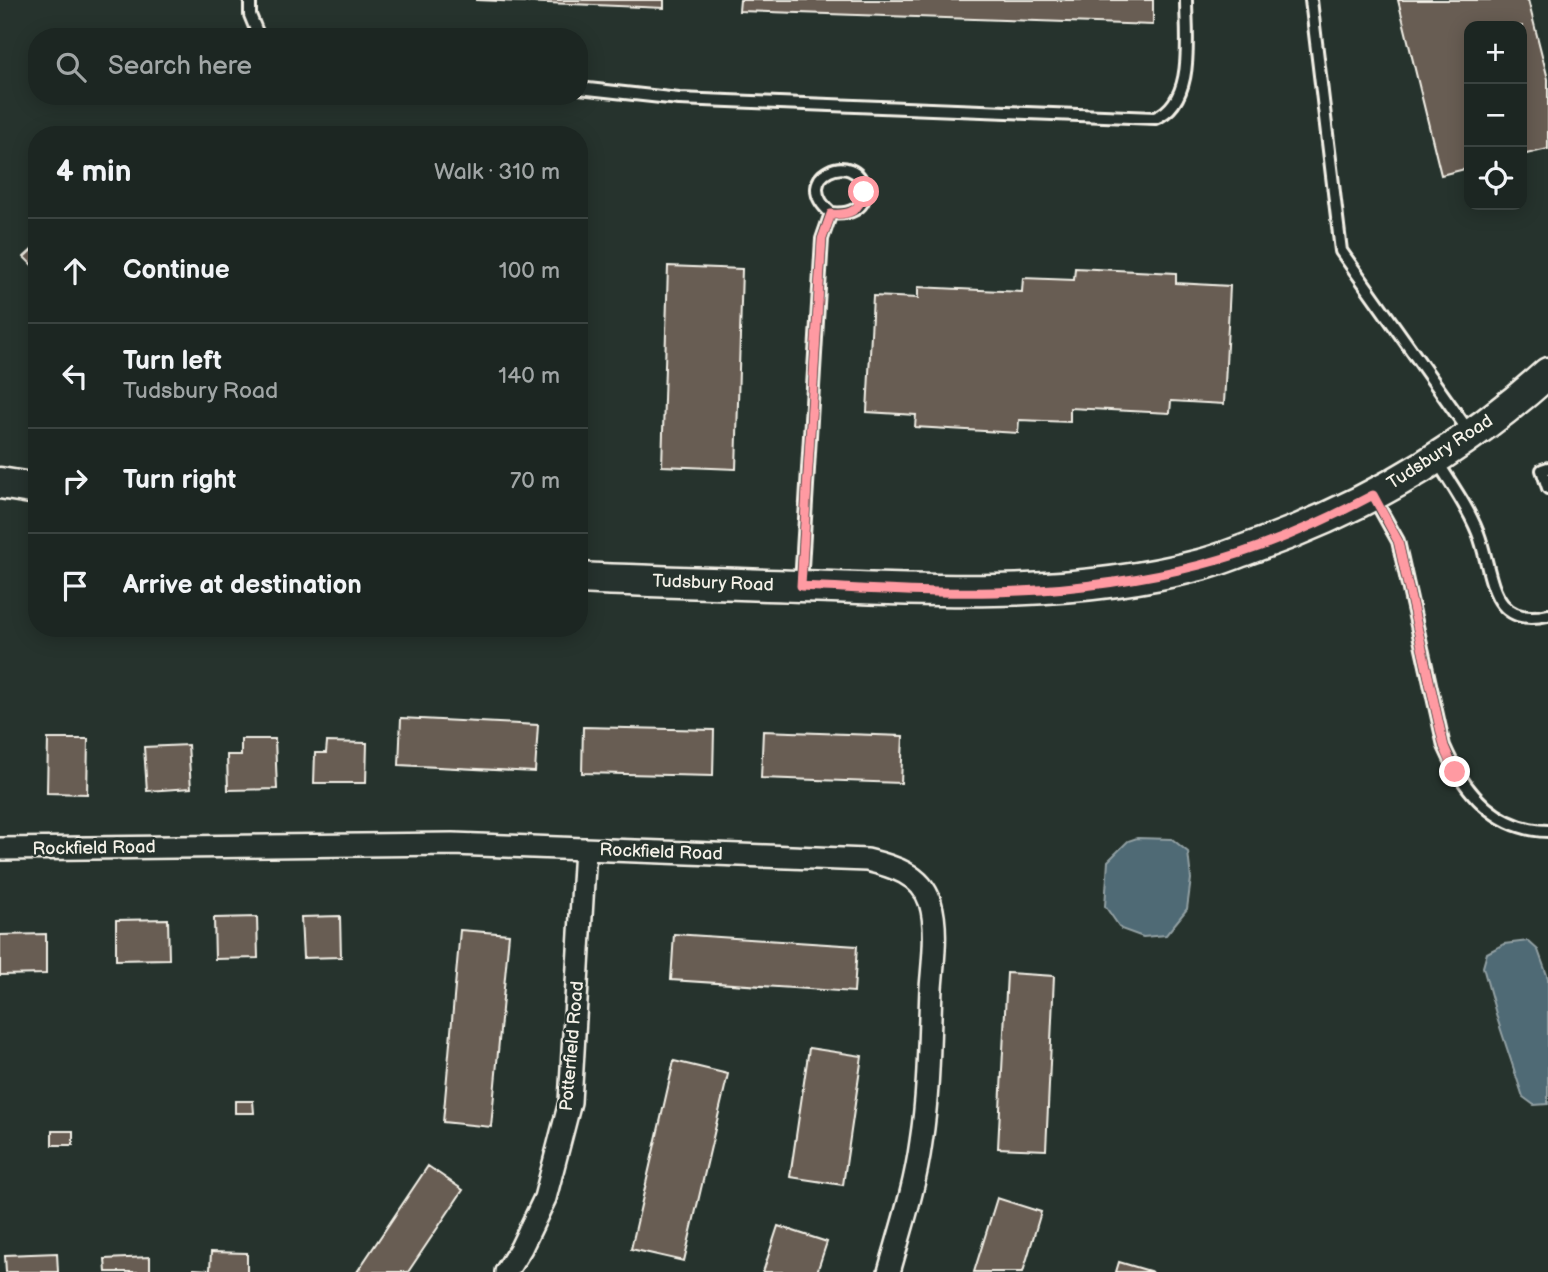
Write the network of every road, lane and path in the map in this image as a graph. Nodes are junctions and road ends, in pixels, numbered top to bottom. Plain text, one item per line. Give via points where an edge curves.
1 (250, 0) edge
2 (1186, 0) edge
3 (1311, 0) edge
4 (255, 28) edge
5 (588, 90) edge
6 (831, 214) junction
7 (1548, 373) edge
8 (1472, 435) junction
9 (1435, 459) junction
10 (1548, 468) edge
11 (0, 482) edge
12 (28, 487) edge
13 (1548, 488) edge
14 (1373, 495) junction
15 (588, 578) edge
16 (801, 586) junction
17 (1548, 615) edge
18 (1548, 831) edge
19 (0, 849) edge
20 (585, 849) junction
21 (506, 1272) edge
22 (888, 1272) edge

1 - 4 lane
2 - 5 lane via 1185,79 1175,104 1156,118 679,99
3 - 8 lane via 1341,251
6 - 6 lane via 845,215 862,203 862,180 855,172 842,167 822,176 817,195
6 - 16 lane via 822,239
7 - 8 street, Tudsbury Road
8 - 9 street, Tudsbury Road
9 - 14 street, Tudsbury Road
9 - 17 lane via 1479,534 1496,598 1506,610 1524,617
10 - 13 lane via 1542,470
11 - 12 street
14 - 16 street, Tudsbury Road via 1287,535 1200,565 1105,583 1020,591
14 - 18 lane via 1398,541 1444,746 1455,772 1472,796 1494,814
15 - 16 street, Tudsbury Road
19 - 20 street, Rockfield Road via 427,844
20 - 21 street, Potterfield Road via 570,1102 545,1198
20 - 22 street, Rockfield Road via 867,860 905,872 918,883 930,901 934,929 927,1084 908,1207

